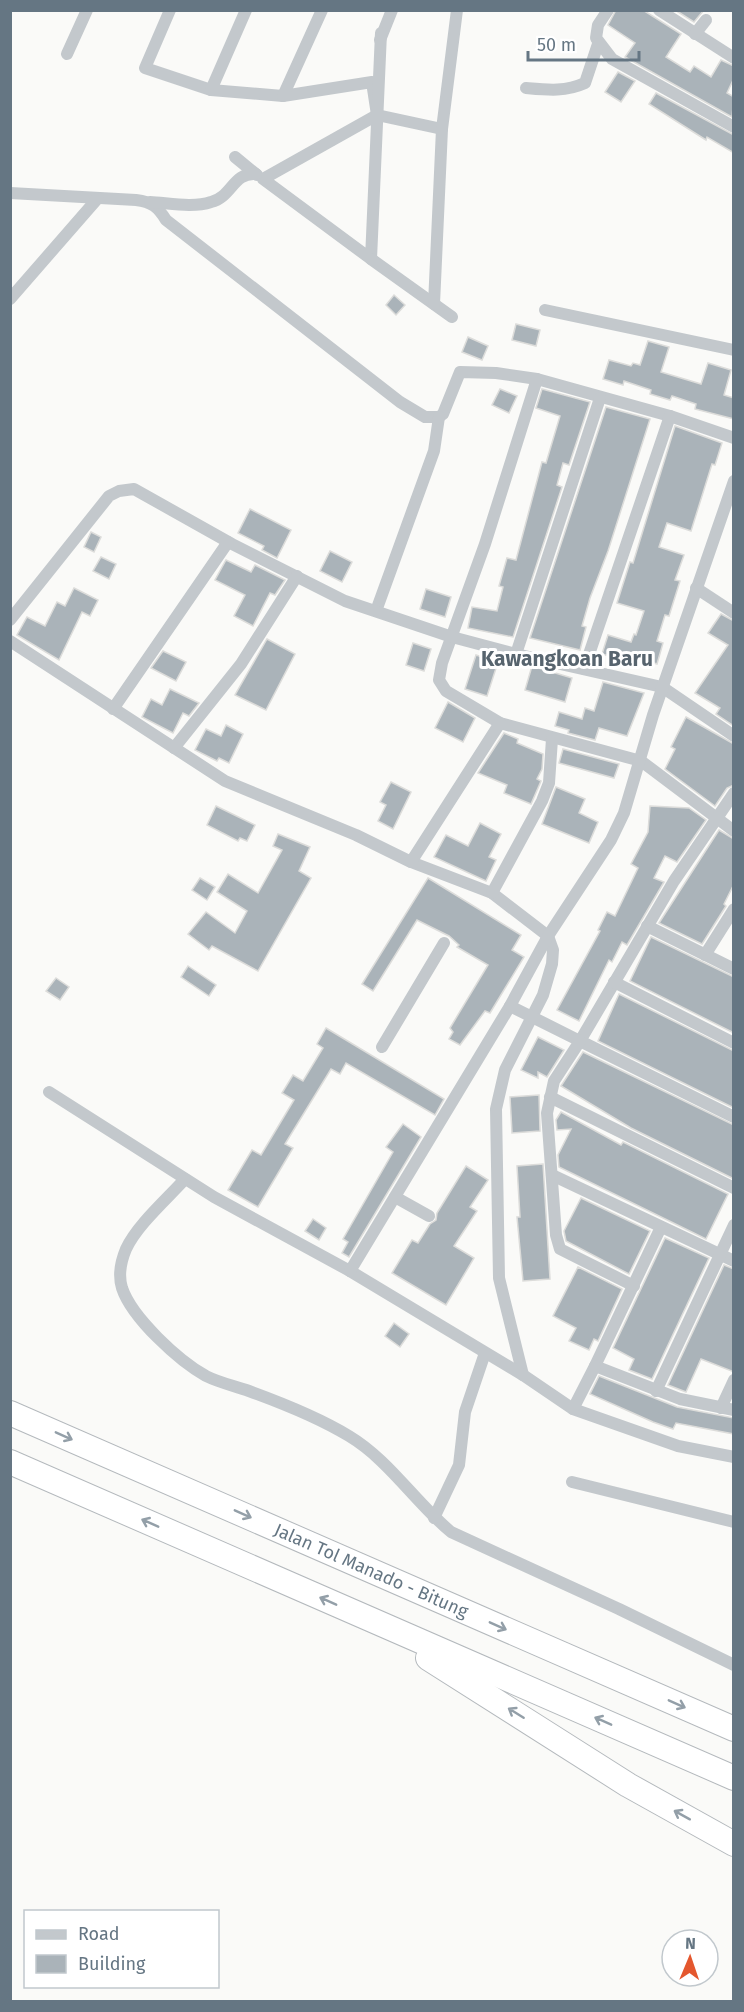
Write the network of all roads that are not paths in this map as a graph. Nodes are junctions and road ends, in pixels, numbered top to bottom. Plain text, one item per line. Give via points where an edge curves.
1 (87, 10) edge
2 (170, 10) edge
3 (246, 10) edge
4 (322, 10) edge
5 (392, 10) edge
6 (457, 10) edge
7 (608, 10) edge
8 (659, 10) edge
9 (706, 20) dead end
10 (381, 33) junction
11 (695, 34) junction
12 (598, 44) junction
13 (67, 54) dead end
14 (734, 58) edge
15 (372, 82) junction
16 (526, 88) dead end
17 (211, 90) junction
18 (283, 96) junction
19 (377, 115) junction
20 (734, 127) edge
21 (442, 129) junction
22 (235, 157) dead end
23 (260, 177) junction
24 (10, 193) edge
25 (98, 198) junction
26 (147, 202) junction
27 (371, 259) junction
28 (10, 299) edge
29 (434, 304) junction
30 (545, 310) dead end
31 (452, 317) dead end
32 (734, 350) edge
33 (537, 379) junction
34 (600, 398) junction
35 (670, 416) junction
36 (439, 417) junction
37 (734, 438) edge
38 (734, 482) edge
39 (228, 542) junction
40 (297, 576) junction
41 (696, 588) junction
42 (376, 611) junction
43 (734, 613) edge
44 (10, 620) edge
45 (452, 637) junction
46 (10, 641) edge
47 (516, 654) junction
48 (584, 669) junction
49 (662, 687) junction
50 (113, 709) junction
51 (500, 723) junction
52 (734, 736) edge
53 (552, 739) junction
54 (174, 748) junction
55 (640, 761) junction
56 (734, 793) edge
57 (716, 820) junction
58 (734, 831) edge
59 (411, 862) junction
60 (492, 893) junction
61 (734, 909) edge
62 (647, 926) junction
63 (548, 936) junction
64 (444, 943) dead end
65 (705, 956) junction
66 (734, 969) edge
67 (614, 982) junction
68 (510, 1006) junction
69 (533, 1018) junction
70 (580, 1041) junction
71 (734, 1043) edge
72 (382, 1047) dead end
73 (49, 1092) dead end
74 (550, 1096) junction
75 (734, 1117) edge
76 (552, 1175) junction
77 (184, 1179) junction
78 (734, 1188) edge
79 (395, 1197) junction
80 (429, 1216) dead end
81 (734, 1225) edge
82 (661, 1227) junction
83 (719, 1254) junction
84 (734, 1261) edge
85 (350, 1271) junction
86 (634, 1286) junction
87 (485, 1353) junction
88 (595, 1366) junction
89 (523, 1375) junction
90 (734, 1380) edge
91 (656, 1391) junction
92 (573, 1409) junction
93 (727, 1409) edge
94 (10, 1413) edge
95 (734, 1457) edge
96 (10, 1462) edge
97 (572, 1482) dead end
98 (434, 1518) junction
99 (734, 1522) edge
100 (364, 1617) junction
101 (734, 1665) edge
102 (734, 1729) edge
103 (734, 1778) edge
104 (734, 1844) edge

1 - 13 street
2 - 17 street via 145,68
3 - 17 street
4 - 18 street
5 - 10 street
6 - 21 street
7 - 12 street via 596,32
8 - 11 street
9 - 11 street
10 - 15 street
10 - 19 street
11 - 14 street
12 - 16 street via 585,83 556,91
12 - 20 street via 612,59
15 - 18 street
15 - 19 street
17 - 18 street
19 - 21 street
19 - 23 street
19 - 27 street
21 - 29 street
22 - 23 street
23 - 26 street via 247,173 238,178 224,197 210,203
23 - 27 street
24 - 25 street
25 - 26 street
25 - 28 street
26 - 36 street via 187,239 365,377 425,417
27 - 29 street
29 - 31 street
30 - 32 street
33 - 34 street
33 - 36 street via 463,371 456,377
33 - 45 street
34 - 35 street
34 - 47 street
35 - 37 street
35 - 48 street
36 - 42 street via 434,451
38 - 41 street
39 - 40 street
39 - 44 street via 134,489 119,491 110,496
39 - 50 street
40 - 42 street via 345,601
40 - 54 street via 241,664
41 - 43 street
41 - 49 street
42 - 45 street
45 - 47 street
45 - 51 street via 439,680 446,691
46 - 50 street
47 - 48 street
48 - 49 street
49 - 52 street
49 - 55 street
50 - 54 street
51 - 53 street
51 - 59 street
53 - 55 street
53 - 60 street via 549,783 542,801
54 - 59 street via 225,781
55 - 57 street
55 - 63 street via 611,840
56 - 57 street
57 - 58 street
57 - 62 street
59 - 60 street
60 - 63 street
61 - 65 street
62 - 65 street
62 - 67 street
63 - 68 street
63 - 69 street via 552,964
64 - 72 street
65 - 66 street
67 - 70 street
67 - 71 street
68 - 69 street
68 - 79 street
69 - 70 street
69 - 89 street via 505,1070 496,1109 499,1278
70 - 74 street via 554,1081
70 - 75 street
73 - 77 street
74 - 76 street via 547,1139
74 - 78 street
76 - 82 street
76 - 86 street via 560,1249
77 - 85 street
77 - 98 street via 127,1247 120,1268 122,1287 141,1320 204,1375 287,1406 348,1435 373,1453
79 - 80 street
79 - 85 street
81 - 83 street
82 - 83 street
82 - 86 street
83 - 84 street
83 - 91 street
85 - 87 street
86 - 88 street
87 - 89 street
87 - 98 street via 465,1412 459,1465
88 - 91 street
88 - 92 street
89 - 92 street
90 - 93 street
91 - 93 street
92 - 95 street via 678,1446
94 -> 102 highway, Jalan Tol Manado - Bitung
100 -> 96 highway
97 - 99 street
98 - 101 street via 451,1532
103 -> 100 highway
104 -> 100 highway via 628,1785

